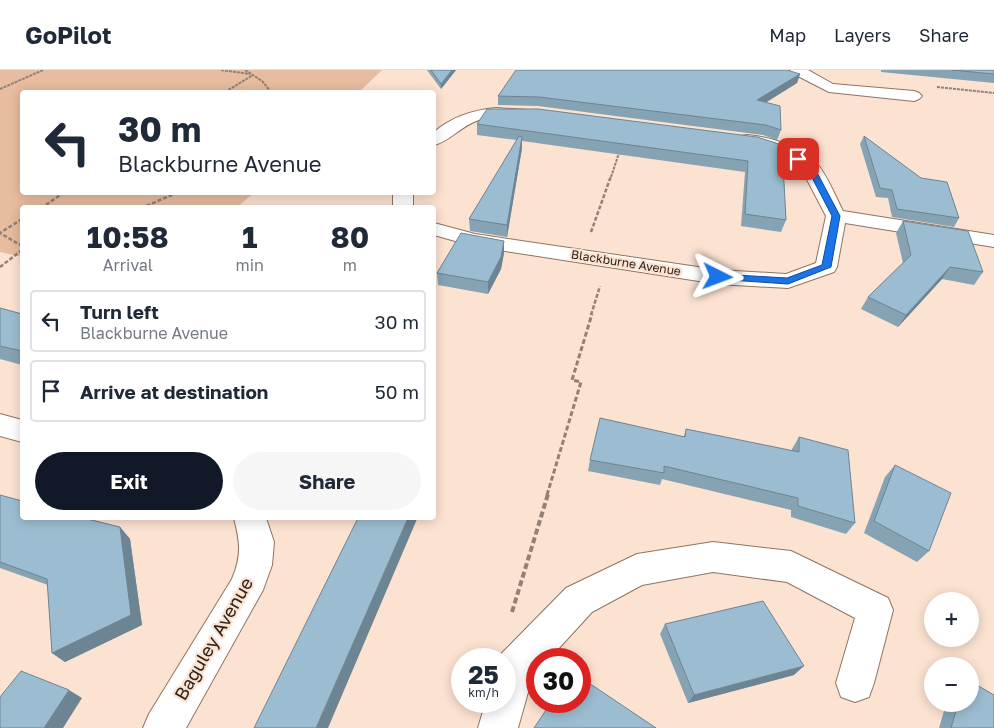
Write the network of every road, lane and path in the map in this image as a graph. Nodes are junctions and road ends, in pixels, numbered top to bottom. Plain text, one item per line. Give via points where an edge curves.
1 (43, 70) edge
2 (222, 70) edge
3 (245, 70) edge
4 (797, 70) edge
5 (253, 75) junction
6 (0, 90) edge
7 (228, 90) edge
8 (269, 90) edge
9 (914, 96) dead end
10 (538, 114) edge
11 (436, 138) edge
12 (728, 138) edge
13 (622, 145) edge
14 (60, 195) edge
15 (172, 195) edge
16 (46, 205) edge
17 (148, 205) edge
18 (836, 216) junction
19 (20, 220) edge
20 (436, 230) edge
21 (0, 233) edge
22 (994, 241) edge
23 (20, 245) edge
24 (20, 252) edge
25 (582, 256) junction
26 (608, 260) junction
27 (0, 267) edge
28 (0, 425) edge
29 (20, 430) edge
30 (251, 520) edge
31 (514, 648) edge
32 (516, 667) edge
33 (855, 682) dead end
34 (502, 713) edge
35 (163, 728) edge
36 (498, 728) edge

1 - 6 path
2 - 5 path
3 - 5 path
4 - 9 street via 829,88
5 - 7 path
5 - 8 path
10 - 11 street via 492,112 460,120
12 - 18 street via 757,141 787,151 810,167
13 - 25 path
14 - 16 path
15 - 17 path
18 - 22 street
18 - 26 street, Blackburne Avenue via 826,267 788,281 718,277
19 - 21 path
20 - 25 street, Blackburne Avenue via 473,240
21 - 23 path
24 - 27 path
25 - 26 street, Blackburne Avenue
26 - 31 path via 572,380 582,382 511,615
28 - 29 street
30 - 35 street, Baguley Avenue via 257,542 255,565 248,582
32 - 33 street via 579,600 637,570 713,557 791,567 875,610
34 - 36 street

